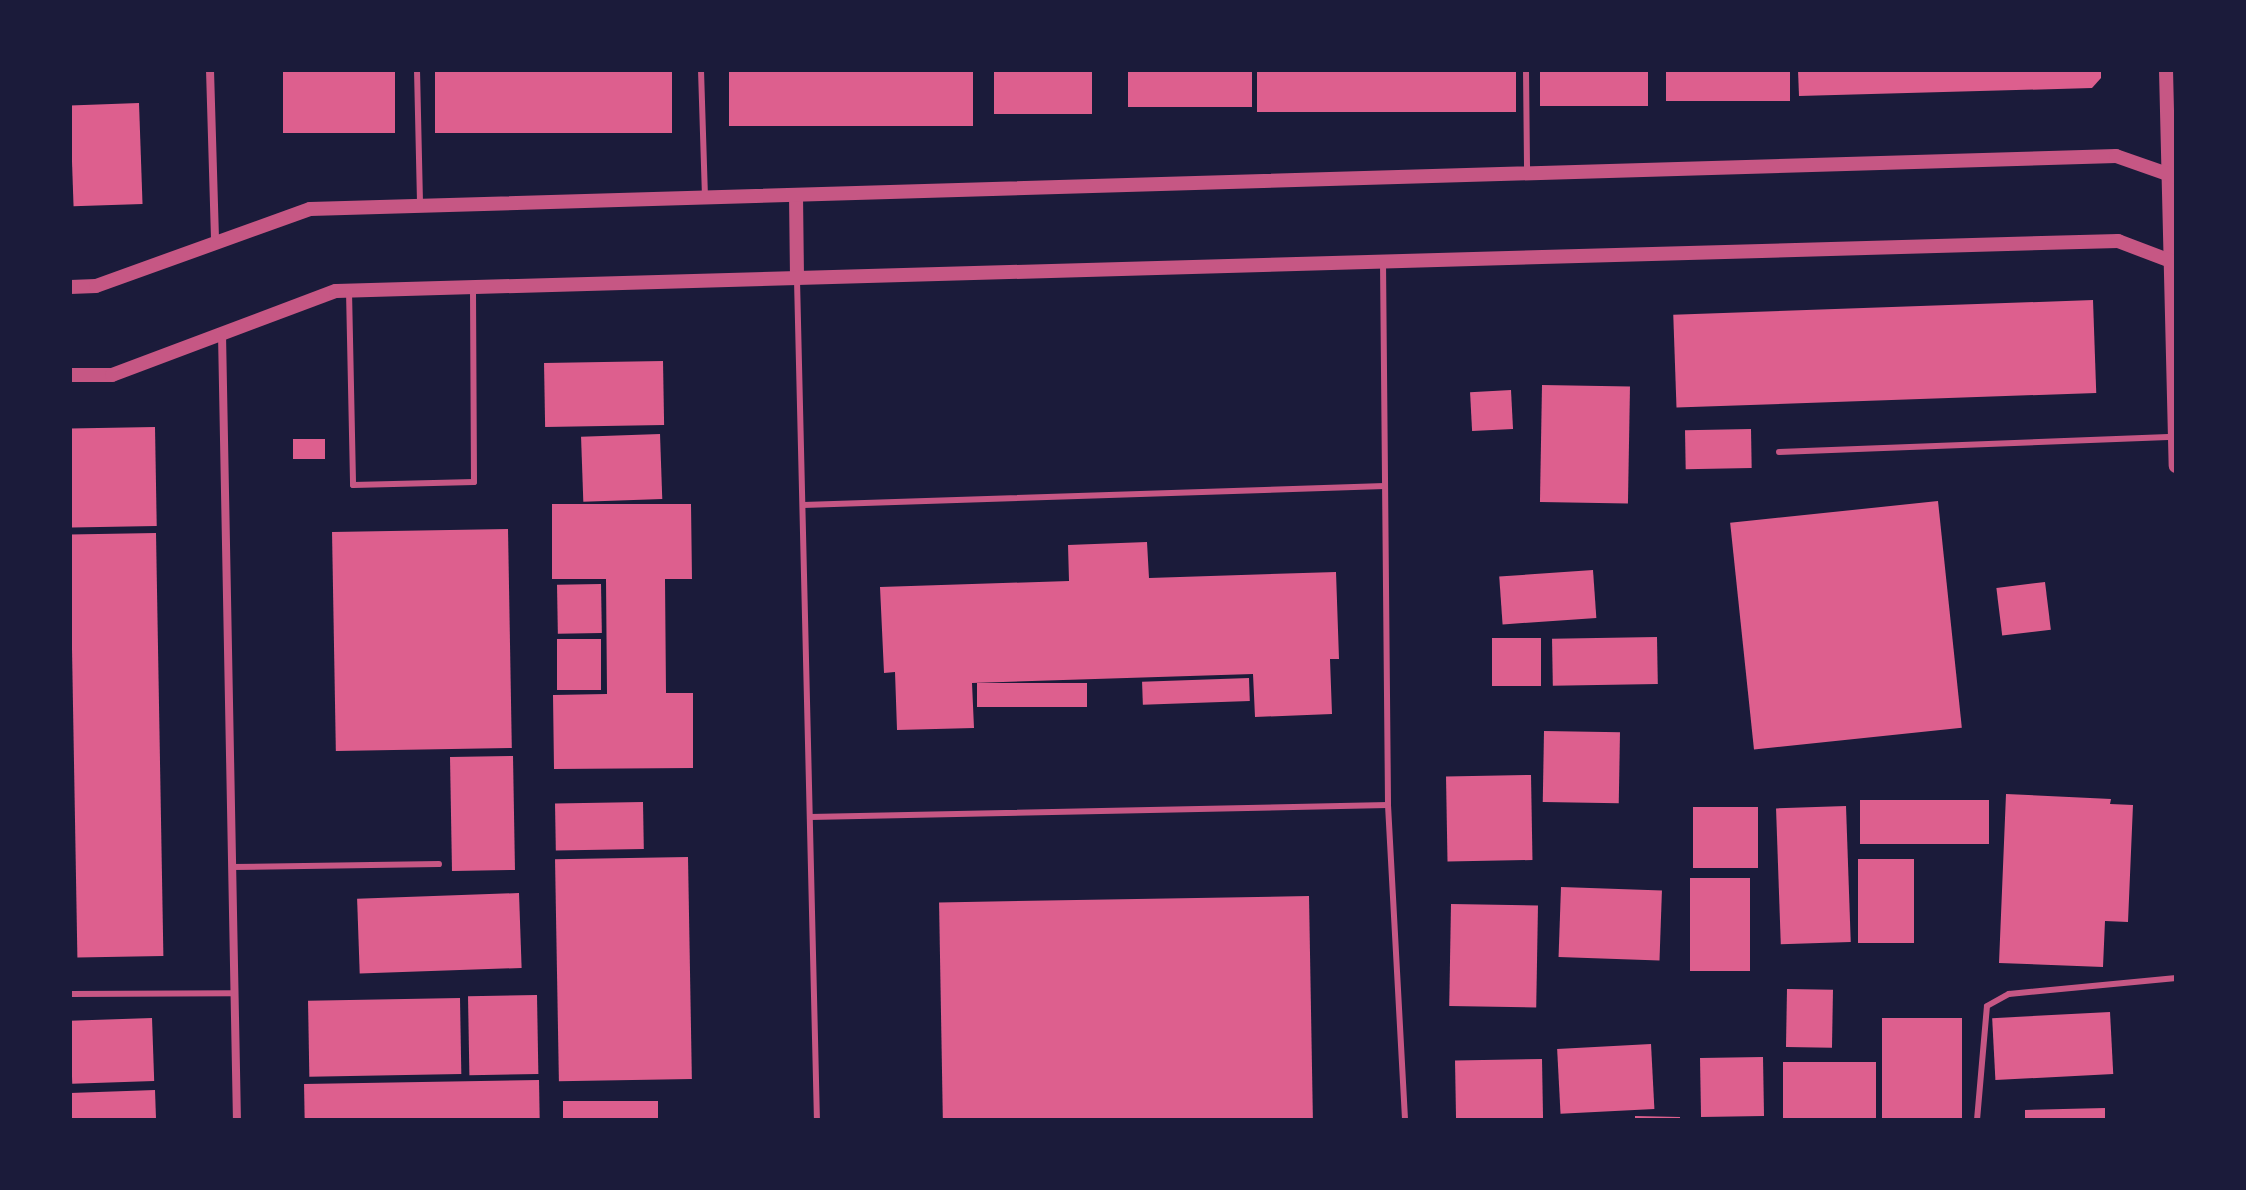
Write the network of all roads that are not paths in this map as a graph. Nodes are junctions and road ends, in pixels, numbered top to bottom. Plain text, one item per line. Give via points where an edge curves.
1 (210, 70) edge
2 (417, 70) edge
3 (701, 70) edge
4 (1526, 70) edge
5 (2166, 70) edge
6 (1527, 173) junction
7 (2172, 177) edge
8 (796, 195) junction
9 (705, 198) junction
10 (420, 206) junction
11 (215, 243) junction
12 (1383, 262) junction
13 (2173, 263) edge
14 (797, 278) junction
15 (70, 287) edge
16 (473, 287) junction
17 (349, 291) junction
18 (222, 334) junction
19 (70, 375) edge
20 (2175, 437) edge
21 (1779, 452) dead end
22 (2176, 466) edge
23 (1385, 486) junction
24 (803, 505) junction
25 (1388, 805) junction
26 (810, 817) junction
27 (439, 864) dead end
28 (232, 867) junction
29 (2176, 978) edge
30 (235, 993) junction
31 (70, 994) edge
32 (237, 1120) edge
33 (817, 1120) edge
34 (1405, 1120) edge
35 (1977, 1120) edge

1 - 11 street
2 - 10 lane
3 - 9 lane
4 - 6 lane
5 - 7 street
6 - 7 street via 2116,156
6 - 8 street
7 - 13 street
8 - 9 street
8 - 14 street
9 - 10 street
10 - 11 street via 310,209
11 - 15 street via 96,286
12 - 13 street via 2118,241
12 - 14 street
12 - 23 lane
13 - 20 street
14 - 16 street
14 - 24 lane
16 - 17 street
16 - 17 lane via 474,482 353,485
17 - 18 street
18 - 19 street via 112,375
18 - 28 street
20 - 21 lane
20 - 22 street
23 - 24 lane
23 - 25 lane
24 - 26 lane
25 - 26 lane
25 - 34 lane
26 - 33 lane
27 - 28 lane
28 - 30 street
29 - 35 lane via 2009,994 1987,1006
30 - 31 lane
30 - 32 street

